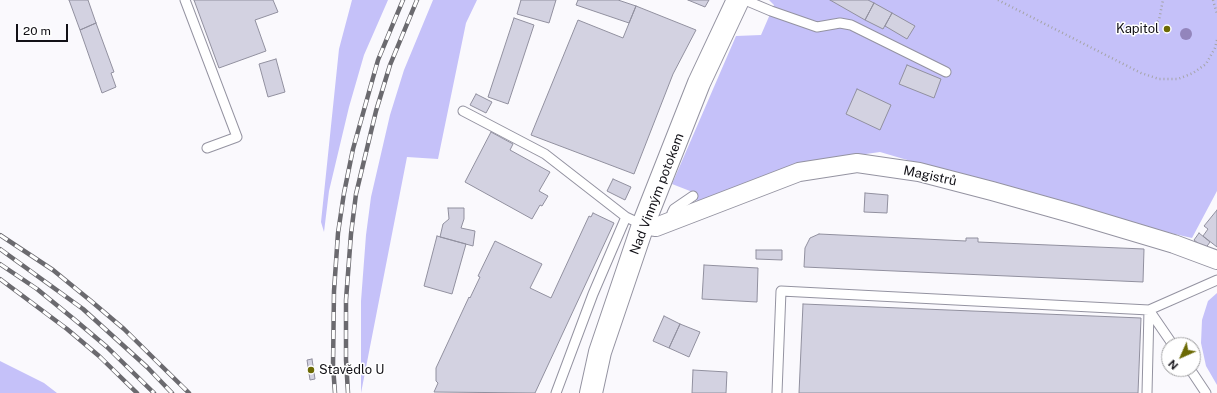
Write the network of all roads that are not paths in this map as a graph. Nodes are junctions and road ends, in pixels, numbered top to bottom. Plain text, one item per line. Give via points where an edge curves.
1 (186, 0) edge
2 (738, 0) edge
3 (745, 0) edge
4 (946, 72) dead end
5 (463, 111) dead end
6 (207, 148) dead end
7 (693, 196) dead end
8 (674, 220) junction
9 (635, 221) junction
10 (1217, 260) edge
11 (1217, 280) edge
12 (1149, 310) junction
13 (1168, 337) edge
14 (1195, 377) edge
15 (556, 393) edge
16 (592, 393) edge
17 (777, 393) edge
18 (1147, 393) edge
19 (1206, 393) edge

1 - 6 lane via 236,137
2 - 9 street, Nad Vinným potokem
3 - 4 lane via 817,26 840,23 851,25
5 - 9 lane via 545,154
7 - 8 lane via 674,209
8 - 9 street, Magistrů via 656,227
8 - 10 street, Magistrů via 799,172 857,163 919,172 992,191 1174,244
9 - 15 lane via 592,294
9 - 16 street, Nad Vinným potokem via 600,352
11 - 12 lane
12 - 13 lane
12 - 17 lane via 781,292
12 - 18 lane
14 - 19 lane

